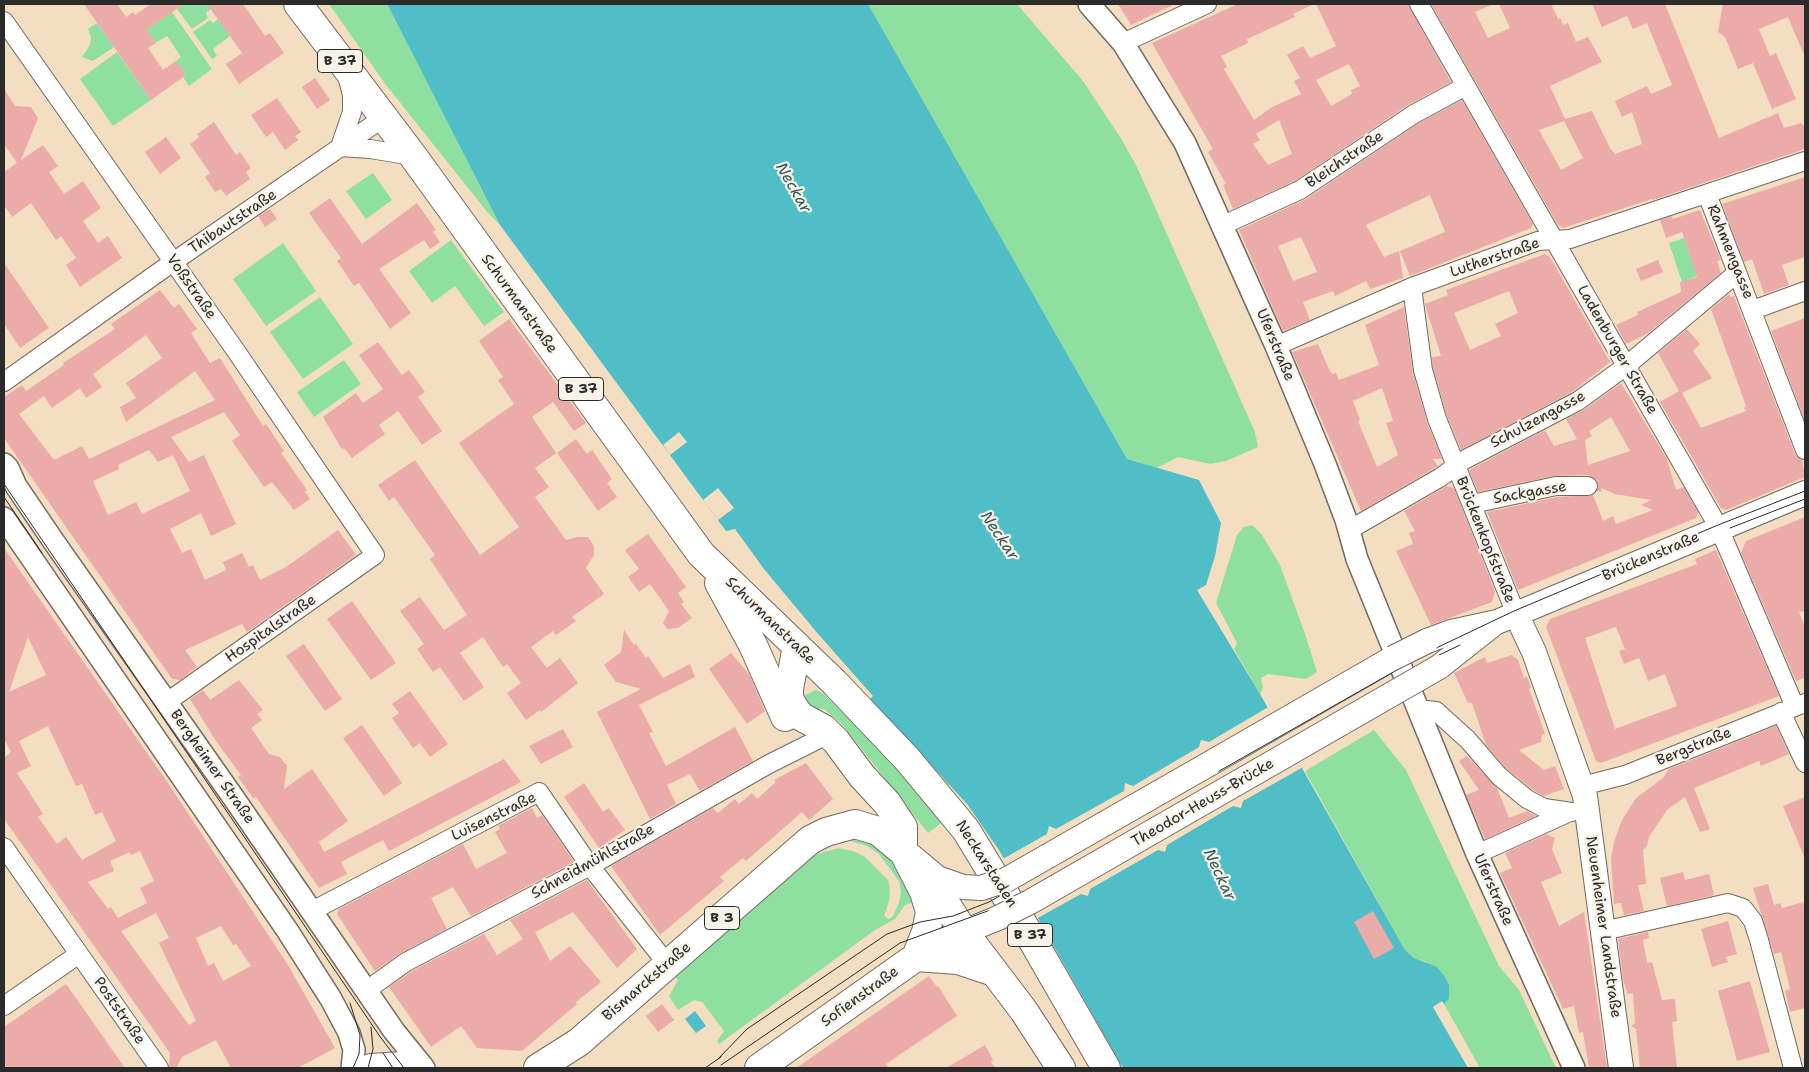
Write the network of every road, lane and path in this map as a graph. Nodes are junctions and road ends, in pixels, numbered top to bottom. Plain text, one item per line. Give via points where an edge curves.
1 (298, 4) edge
2 (1089, 4) edge
3 (1207, 4) edge
4 (1418, 4) edge
5 (4, 21) edge
6 (1122, 43) junction
7 (344, 66) junction
8 (1464, 86) junction
9 (383, 118) junction
10 (340, 147) junction
11 (412, 156) junction
12 (1805, 162) edge
13 (1707, 194) junction
14 (1221, 226) junction
15 (1553, 239) junction
16 (173, 262) junction
17 (1737, 274) junction
18 (1412, 287) junction
19 (1805, 291) edge
20 (1753, 310) junction
21 (1276, 346) junction
22 (1626, 366) junction
23 (4, 382) edge
24 (1805, 450) edge
25 (4, 464) edge
26 (1455, 466) junction
27 (1588, 486) dead end
28 (1805, 492) edge
29 (1472, 504) junction
30 (4, 518) edge
31 (1719, 528) junction
32 (1349, 530) junction
33 (701, 554) junction
34 (375, 555) joint
35 (1506, 618) junction
36 (1428, 641) joint
37 (797, 646) junction
38 (1439, 667) joint
39 (834, 682) junction
40 (167, 702) junction
41 (1794, 707) edge
42 (794, 710) junction
43 (1427, 710) junction
44 (819, 742) junction
45 (1805, 763) edge
46 (862, 776) junction
47 (1582, 786) junction
48 (1579, 810) junction
49 (855, 824) junction
50 (4, 847) edge
51 (903, 851) junction
52 (1477, 854) junction
53 (588, 862) junction
54 (932, 876) junction
55 (312, 911) junction
56 (1603, 931) junction
57 (964, 932) junction
58 (78, 954) junction
59 (916, 956) junction
60 (668, 965) junction
61 (994, 972) junction
62 (367, 990) junction
63 (4, 1006) edge
64 (159, 1068) edge
65 (352, 1068) edge
66 (371, 1068) edge
67 (413, 1068) edge
68 (538, 1068) edge
69 (759, 1068) edge
70 (1061, 1068) edge
71 (1106, 1068) edge
72 (1574, 1068) edge
73 (1621, 1068) edge
74 (1793, 1068) edge

1 - 7 main road, Schurmanstraße / B 37
2 - 6 street, Uferstraße
3 - 6 street
4 - 8 street, Ladenburger Straße
5 - 16 street, Voßstraße
6 - 14 street, Uferstraße via 1185,143
7 - 9 main road, Schurmanstraße / B 37
7 - 10 street via 352,95 352,112
8 - 14 street, Bleichstraße via 1414,114 1300,190
8 - 15 street, Ladenburger Straße
9 - 10 street, Thibautstraße
9 - 11 main road, Schurmanstraße / B 37
10 - 11 street
10 - 16 street, Thibautstraße
11 - 33 main road, Schurmanstraße / B 37
12 - 13 street, Lutherstraße
13 - 15 street, Lutherstraße via 1570,239
13 - 17 street, Rahmengasse
14 - 21 street, Uferstraße
15 - 18 street, Lutherstraße via 1538,241
15 - 22 street, Ladenburger Straße
16 - 23 street, Thibautstraße
16 - 34 street, Voßstraße
17 - 20 street, Rahmengasse
17 - 22 street, Schulzengasse
18 - 21 street, Lutherstraße
18 - 26 street, Brückenkopfstraße via 1426,385
19 - 20 street, Rahmengasse
20 - 24 street, Rahmengasse
21 - 32 street, Uferstraße
22 - 26 street, Schulzengasse via 1578,401
22 - 31 street, Ladenburger Straße
25 - 40 street, Bergheimer Straße via 54,542
26 - 29 street, Brückenkopfstraße
26 - 32 street, Schulzengasse
27 - 29 street, Sackgasse via 1556,486
28 - 31 main road, Brückenstraße
29 - 35 street, Brückenkopfstraße
30 - 65 street, Bergheimer Straße via 331,999 354,1050
31 - 35 main road, Brückenstraße
31 - 41 street, Ladenburger Straße
32 - 43 street, Uferstraße via 1357,559
33 - 37 main road, Schurmanstraße / B 37
33 - 44 main road via 754,645 787,722
34 - 40 street, Hospitalstraße
35 - 36 main road, Brückenstraße
35 - 38 main road, Brückenstraße
35 - 47 main road, Brückenkopfstraße via 1534,652
36 - 54 main road, Theodor-Heuss-Brücke, bridge via 1006,880 981,888 963,887
37 - 39 main road, Schurmanstraße / B 37
37 - 42 main road via 789,689
38 - 57 main road, Theodor-Heuss-Brücke, bridge via 1030,902
39 - 42 main road via 806,682 798,691
39 - 71 main road, Neckarstaden / B 37 via 908,760 966,830
40 - 55 street, Bergheimer Straße
41 - 45 street, Ladenburger Straße
41 - 47 street, Bergstraße via 1625,774
42 - 44 main road via 824,730
43 - 48 street, Uferstraße via 1468,740 1514,790 1544,808
43 - 52 street, Uferstraße
44 - 46 main road
44 - 53 street, Schneidmühlstraße
46 - 49 main road via 865,805
46 - 51 main road via 899,820 904,835
47 - 48 main road, Neuenheimer Landstraße
48 - 52 street
48 - 56 main road, Neuenheimer Landstraße
49 - 51 main road via 878,831
49 - 60 main road, Bismarckstraße / B 3 via 810,840
50 - 58 street, Poststraße
51 - 54 main road
51 - 59 main road via 930,906 930,921
52 - 72 street, Uferstraße
53 - 55 street, Luisenstraße via 539,792
53 - 60 street, Luisenstraße
53 - 62 street, Schneidmühlstraße via 406,962
54 - 57 main road
55 - 62 street, Bergheimer Straße
56 - 73 main road, Neuenheimer Landstraße
56 - 74 street via 1728,903 1743,908 1753,921 1759,940
57 - 59 main road, Sofienstraße
57 - 61 main road
58 - 63 street
58 - 64 street, Poststraße
59 - 61 main road via 958,960
59 - 69 main road, Sofienstraße
60 - 68 main road, Bismarckstraße / B 3 via 579,1042
61 - 70 main road
62 - 67 street, Bergheimer Straße via 394,1030
66 - 67 main road

